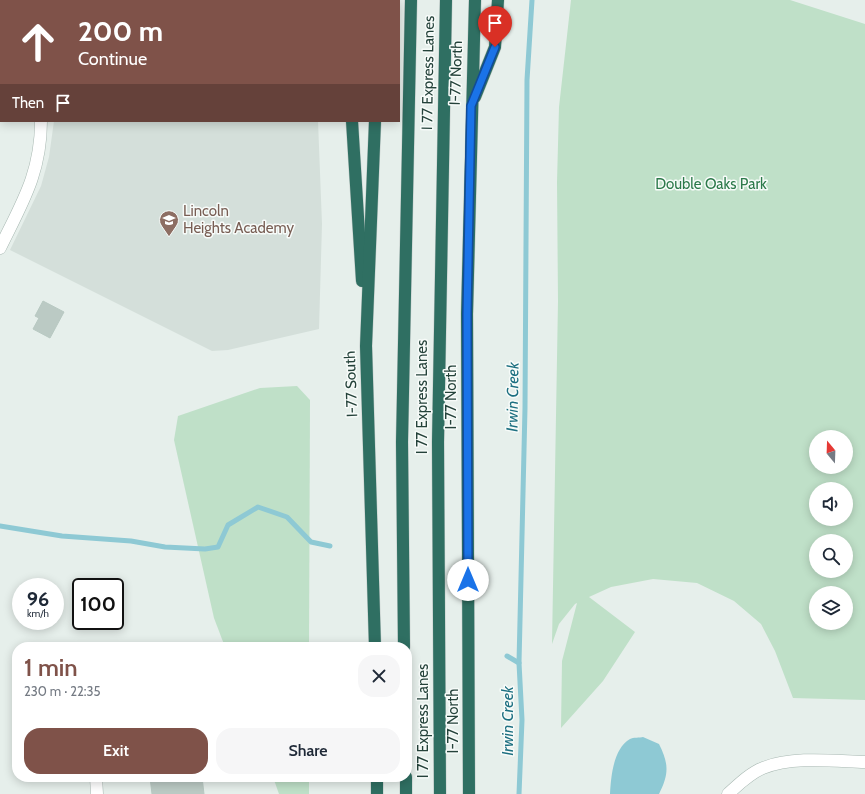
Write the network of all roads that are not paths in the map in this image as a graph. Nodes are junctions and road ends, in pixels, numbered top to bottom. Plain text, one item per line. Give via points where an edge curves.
1 (411, 0) edge
2 (446, 0) edge
3 (474, 0) edge
4 (498, 0) edge
5 (471, 106) junction
6 (41, 122) edge
7 (352, 122) edge
8 (375, 122) edge
9 (0, 248) edge
10 (366, 346) junction
11 (375, 642) edge
12 (404, 642) edge
13 (865, 762) edge
14 (96, 782) edge
15 (377, 782) edge
16 (406, 782) edge
17 (97, 794) edge
18 (377, 794) edge
19 (406, 794) edge
20 (440, 794) edge
21 (469, 794) edge
22 (728, 794) edge

1 - 12 highway, I 77 Express Lanes via 402,442
2 - 20 highway, I 77 Express Lanes via 438,426
3 - 5 highway, I-77 North
4 - 5 highway via 495,47
5 - 21 highway, I-77 North via 467,426
6 - 9 street via 34,174
7 - 10 highway
8 - 10 highway, I-77 South
10 - 11 highway, I-77 South
13 - 22 street via 797,761 762,768
14 - 17 street
15 - 18 highway
16 - 19 highway, I 77 Express Lanes

